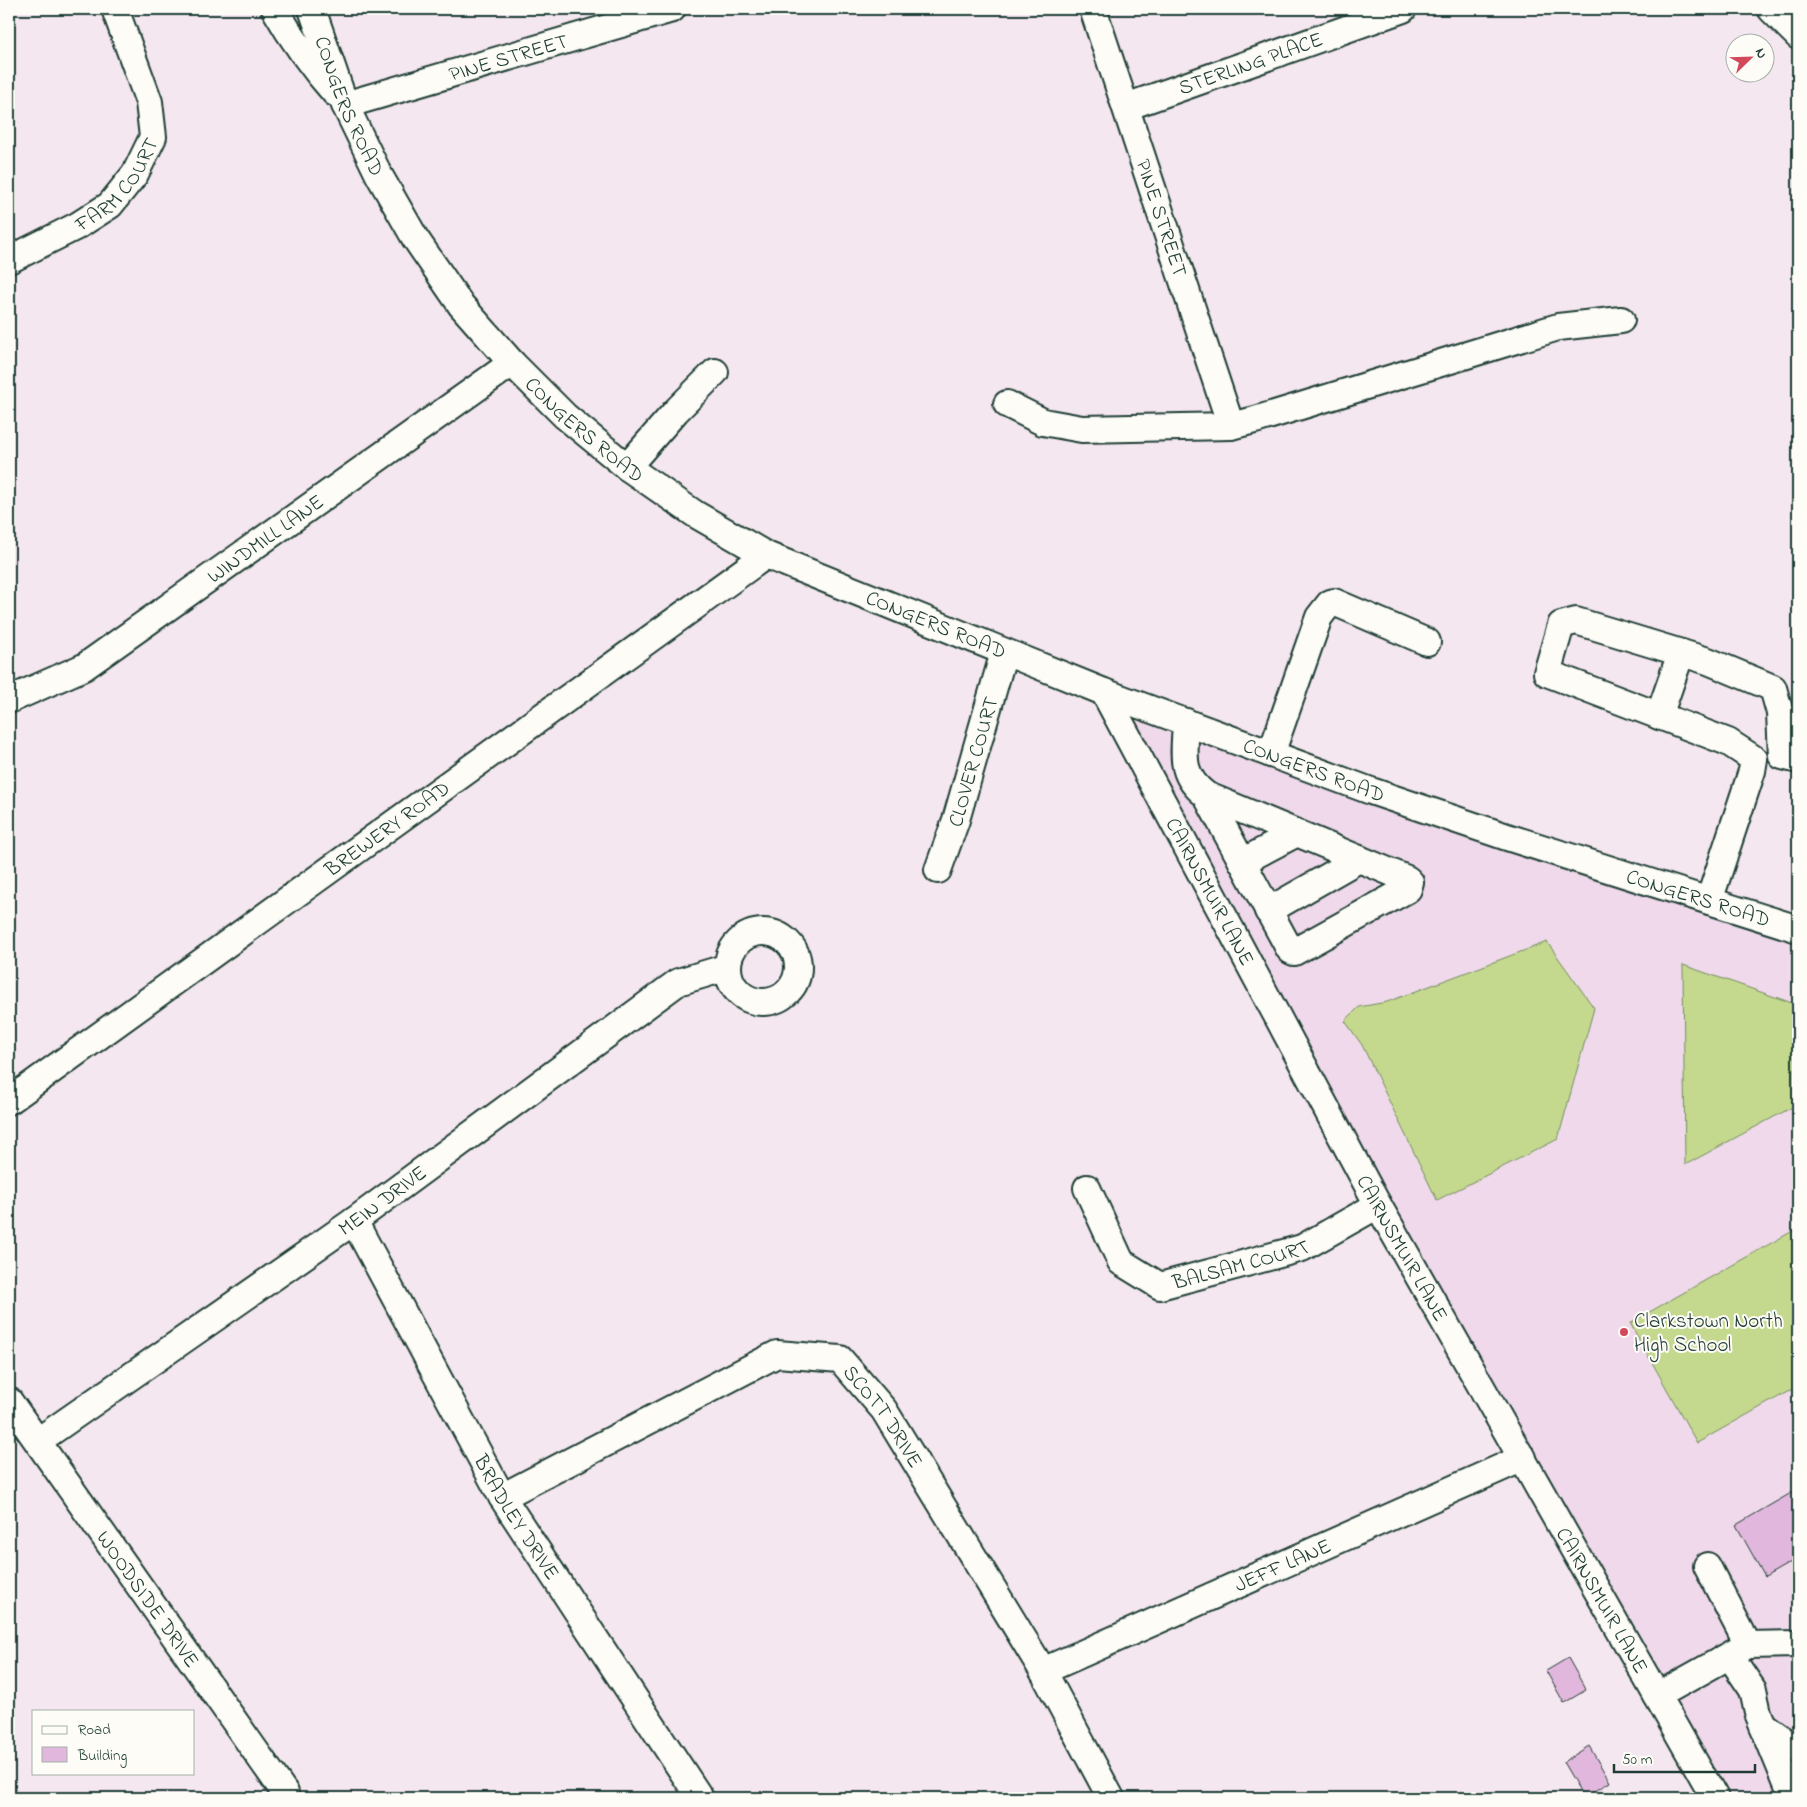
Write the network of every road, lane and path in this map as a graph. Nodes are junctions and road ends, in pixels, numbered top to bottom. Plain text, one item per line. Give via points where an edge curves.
1 (116, 9) edge
2 (275, 9) edge
3 (312, 9) edge
4 (1093, 9) edge
5 (1403, 9) edge
6 (1771, 9) edge
7 (658, 11) edge
8 (1798, 36) edge
9 (345, 105) junction
10 (1126, 107) junction
11 (9, 260) edge
12 (1621, 320) dead end
13 (512, 363) junction
14 (715, 372) dead end
15 (1007, 404) dead end
16 (1231, 426) junction
17 (627, 467) junction
18 (766, 555) junction
19 (1427, 642) dead end
20 (1004, 652) junction
21 (1681, 653) junction
22 (1104, 692) junction
23 (9, 700) edge
24 (1659, 716) junction
25 (1186, 722) junction
26 (1271, 754) junction
27 (1790, 758) edge
28 (1754, 759) junction
29 (1206, 795) junction
30 (1297, 833) junction
31 (1360, 859) junction
32 (1242, 862) junction
33 (938, 870) dead end
34 (1709, 901) junction
35 (1268, 911) junction
36 (1798, 929) edge
37 (728, 967) dead end
38 (9, 1101) edge
39 (1087, 1188) dead end
40 (1378, 1205) junction
41 (354, 1221) junction
42 (9, 1401) edge
43 (38, 1441) junction
44 (1523, 1458) junction
45 (502, 1497) junction
46 (1707, 1566) dead end
47 (1798, 1644) edge
48 (1739, 1650) junction
49 (1043, 1670) junction
50 (1658, 1696) junction
51 (1763, 1725) junction
52 (1798, 1750) edge
53 (286, 1798) edge
54 (700, 1798) edge
55 (1111, 1798) edge
56 (1715, 1798) edge
57 (1793, 1798) edge

1 - 11 street, FARM COURT via 149,102 153,137 135,174 110,205 78,226
2 - 9 street via 314,69
3 - 9 street, CONGERS ROAD
4 - 10 street, PINE STREET
5 - 10 street, STERLING PLACE
6 - 8 street
7 - 9 street, PINE STREET
9 - 13 street, CONGERS ROAD via 414,238 461,305
10 - 16 street, PINE STREET
12 - 16 street via 1558,327
13 - 17 street, CONGERS ROAD via 565,416
13 - 23 street, WINDMILL LANE via 84,667
14 - 17 street
15 - 16 street via 1043,422 1082,430
17 - 18 street, CONGERS ROAD via 695,514
18 - 20 street, CONGERS ROAD
18 - 38 street, BREWERY ROAD
19 - 26 street via 1330,603 1319,617
20 - 22 street, CONGERS ROAD
20 - 33 street, CLOVER COURT via 956,820
21 - 24 street
21 - 24 street via 1576,621 1561,625 1547,673
21 - 27 street via 1773,688
22 - 25 street, CONGERS ROAD
22 - 40 street, CAIRNSMUIR LANE
24 - 28 street via 1728,742
25 - 26 street, CONGERS ROAD
25 - 29 street via 1184,764 1194,786
26 - 34 street, CONGERS ROAD via 1430,811
27 - 28 street
28 - 34 street
29 - 30 street
29 - 32 street
30 - 31 street
30 - 32 street
31 - 35 street
31 - 35 street via 1407,879 1410,882 1408,889 1294,952
32 - 35 street
34 - 36 street, CONGERS ROAD
37 - 41 street, MEIN DRIVE via 678,982
39 - 40 street, BALSAM COURT via 1121,1262 1160,1286 1302,1248
40 - 44 street, CAIRNSMUIR LANE
41 - 43 street, MEIN DRIVE
41 - 45 street, BRADLEY DRIVE
42 - 43 street, WOODSIDE DRIVE
43 - 53 street, WOODSIDE DRIVE
44 - 49 street, JEFF LANE
44 - 50 street, CAIRNSMUIR LANE
45 - 49 street, SCOTT DRIVE via 778,1354 840,1359 884,1410
45 - 54 street, BRADLEY DRIVE
46 - 48 street
47 - 48 street
48 - 50 street
48 - 51 street
49 - 55 street, SCOTT DRIVE
50 - 56 street, CAIRNSMUIR LANE
51 - 52 street
51 - 57 street

